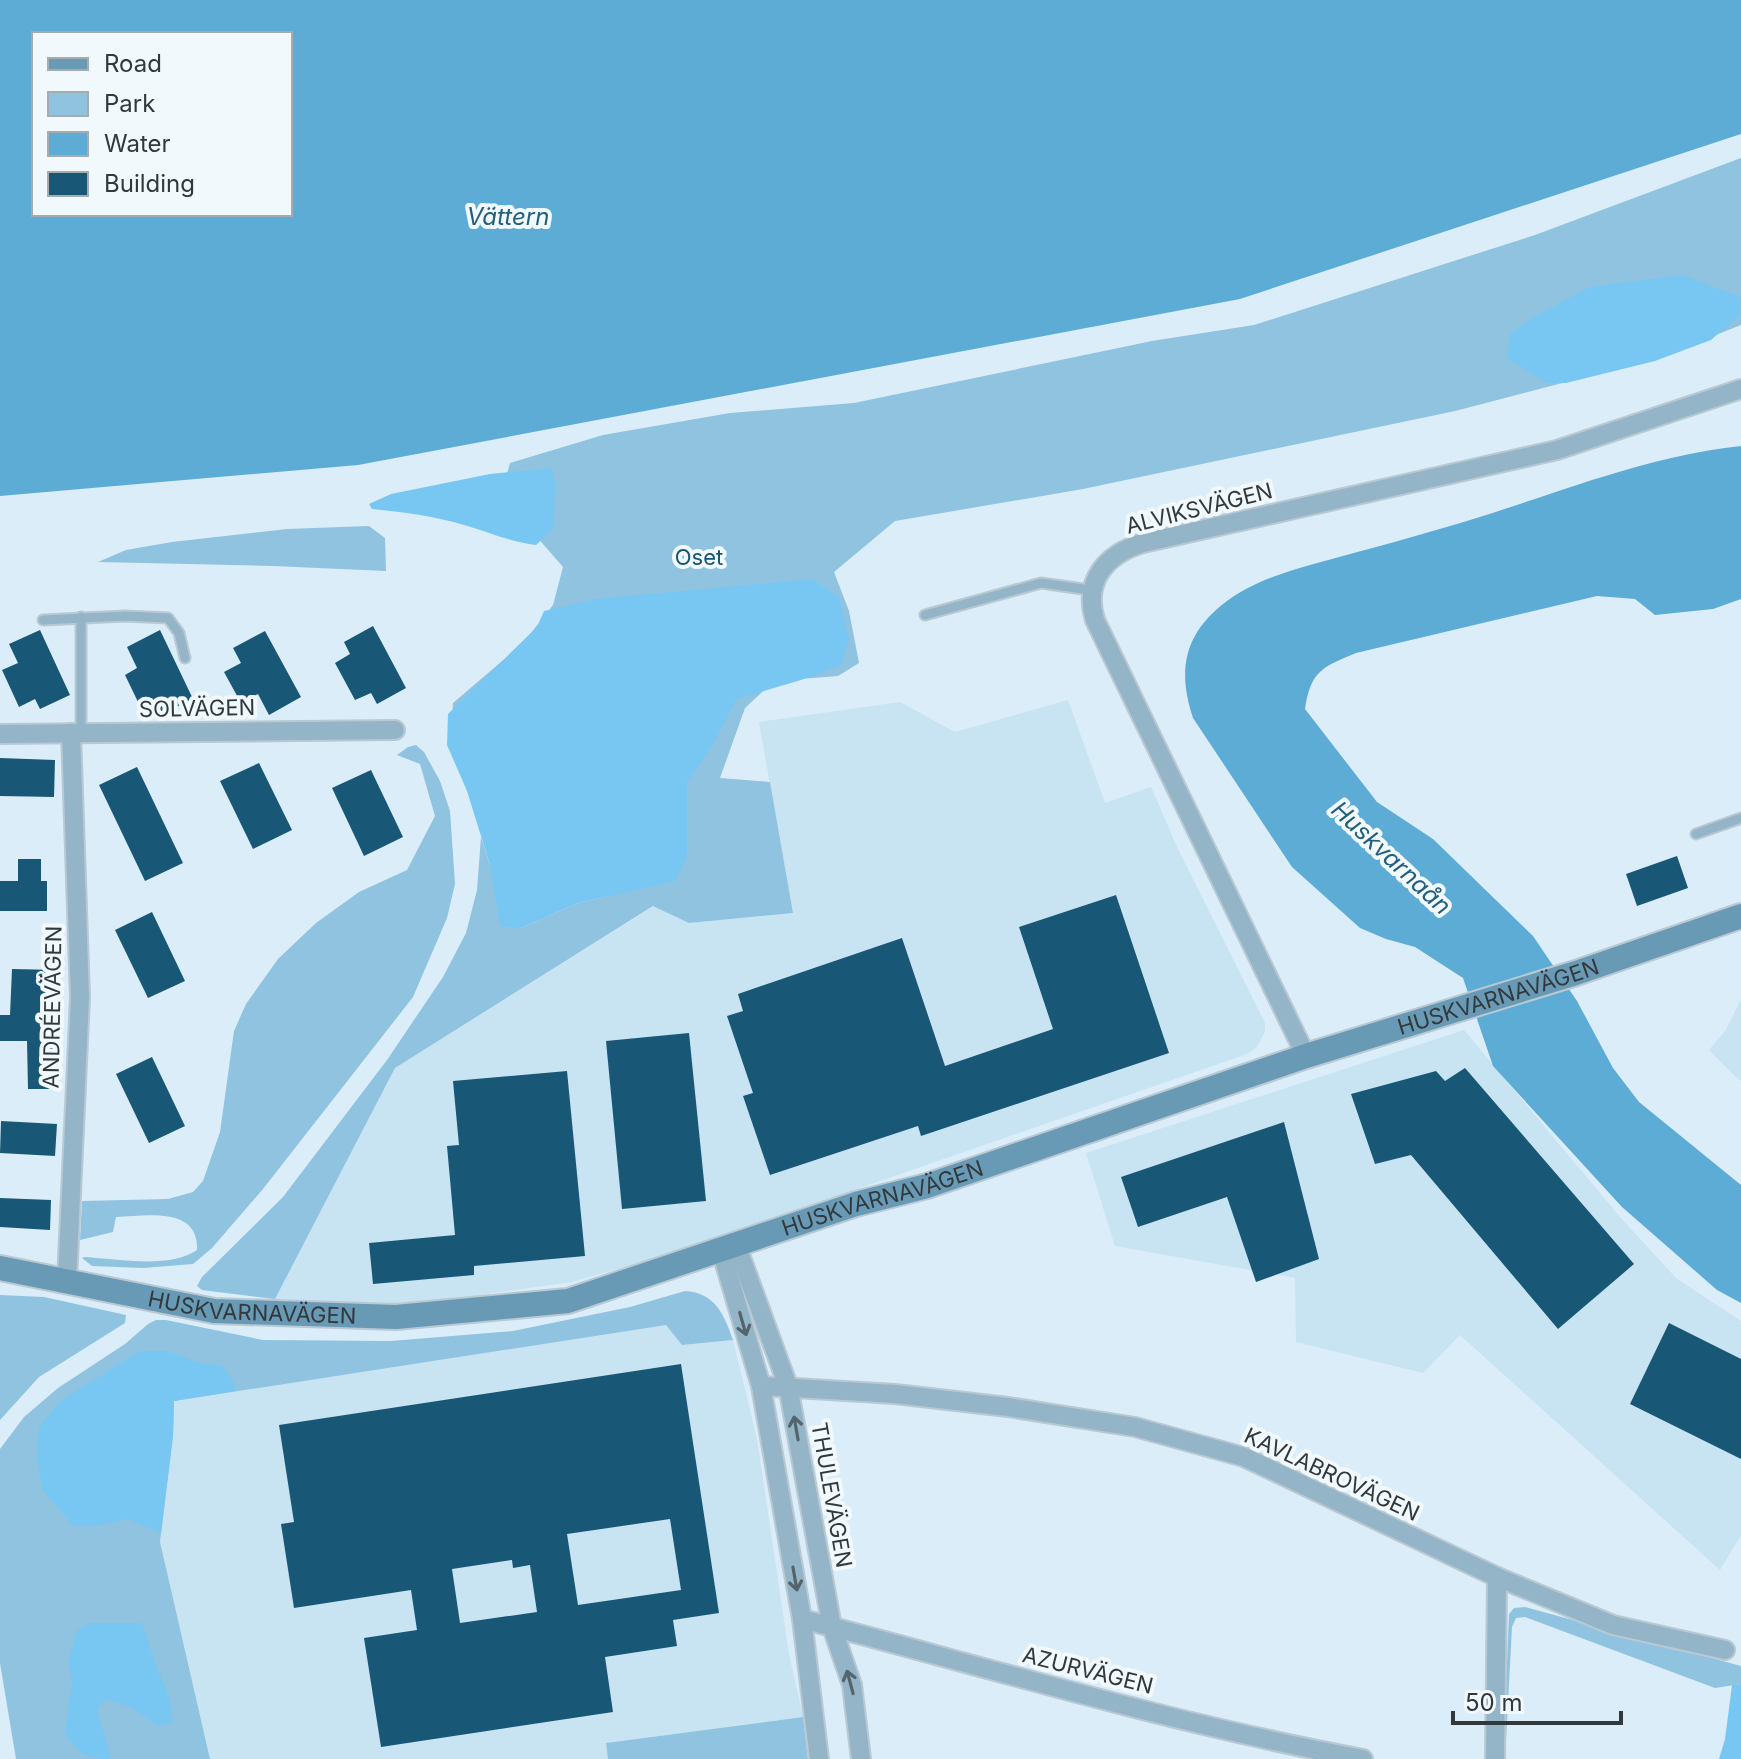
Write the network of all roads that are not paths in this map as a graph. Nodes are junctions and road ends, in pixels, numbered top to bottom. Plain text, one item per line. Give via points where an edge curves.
1 (1741, 389) edge
2 (1090, 590) junction
3 (925, 615) dead end
4 (81, 617) junction
5 (43, 620) dead end
6 (185, 658) dead end
7 (395, 730) dead end
8 (76, 733) junction
9 (0, 734) edge
10 (1741, 818) edge
11 (1696, 834) dead end
12 (1741, 916) edge
13 (1306, 1056) junction
14 (728, 1247) junction
15 (0, 1268) edge
16 (67, 1281) junction
17 (761, 1386) junction
18 (788, 1386) junction
19 (1497, 1577) junction
20 (802, 1619) junction
21 (832, 1627) junction
22 (1725, 1650) dead end
23 (819, 1759) edge
24 (861, 1759) edge
25 (1363, 1759) edge
26 (1495, 1759) edge

1 - 2 street, ALVIKSVÄGEN via 1557,450 1129,547
2 - 3 lane via 1041,583
2 - 13 street via 1095,620
4 - 5 lane
4 - 6 lane via 168,618 179,633
4 - 8 lane
7 - 8 street, SOLVÄGEN
8 - 9 street, SOLVÄGEN
8 - 16 street, ANDRÉEVÄGEN via 80,997
10 - 11 lane
12 - 13 street, HUSKVARNAVÄGEN
13 - 14 street, HUSKVARNAVÄGEN via 927,1186
14 - 16 street, HUSKVARNAVÄGEN via 568,1301 396,1317 214,1311
14 -> 17 street
14 - 18 street, THULEVÄGEN
15 - 16 street, HUSKVARNAVÄGEN
17 - 18 street, KAVLABROVÄGEN
17 -> 20 street
18 - 19 street, KAVLABROVÄGEN via 1008,1407 1149,1431 1244,1457
21 -> 18 street, THULEVÄGEN
19 - 22 street, KAVLABROVÄGEN via 1613,1625
19 - 26 street
20 - 21 street, AZURVÄGEN
20 - 23 street
24 -> 21 street, THULEVÄGEN via 852,1685
21 - 25 street, AZURVÄGEN via 1067,1691

